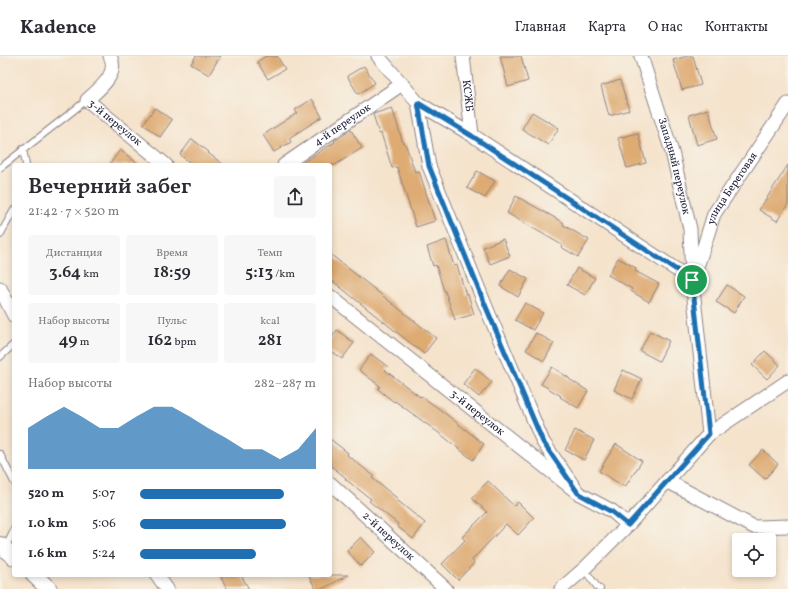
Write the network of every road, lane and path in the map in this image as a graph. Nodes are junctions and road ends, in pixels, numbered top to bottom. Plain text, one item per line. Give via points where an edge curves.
1 (110, 56) edge
2 (378, 56) edge
3 (464, 56) edge
4 (641, 56) edge
5 (402, 84) junction
6 (87, 100) junction
7 (418, 103) junction
8 (788, 104) edge
9 (472, 136) junction
10 (23, 150) junction
11 (26, 163) edge
12 (164, 163) edge
13 (287, 163) edge
14 (0, 168) edge
15 (12, 214) edge
16 (0, 235) edge
17 (692, 280) junction
18 (0, 288) edge
19 (332, 298) edge
20 (12, 312) edge
21 (12, 346) edge
22 (0, 357) edge
23 (788, 381) edge
24 (709, 434) junction
25 (0, 454) edge
26 (12, 478) edge
27 (667, 481) junction
28 (332, 485) edge
29 (578, 493) junction
30 (628, 525) junction
31 (788, 526) edge
32 (12, 535) edge
33 (6, 550) edge
34 (584, 569) junction
35 (36, 577) edge
36 (158, 577) edge
37 (49, 589) edge
38 (167, 589) edge
39 (446, 589) edge
40 (561, 589) edge
41 (600, 589) edge

1 - 6 street, 3-й переулок via 113,60 108,79
2 - 5 street
3 - 9 street, КСЖБ
4 - 17 street, Западный переулок via 672,152 690,229
5 - 7 street
5 - 13 street, 4-й переулок
6 - 10 lane
6 - 12 street, 3-й переулок
7 - 9 street
7 - 29 street via 429,166 480,293 543,442
8 - 17 street, улица Береговая via 714,214
9 - 17 street
10 - 11 lane
10 - 14 lane
15 - 16 lane
17 - 24 street, Западный переулок
18 - 20 street
19 - 29 street, 3-й переулок
21 - 22 lane
23 - 24 street
24 - 27 street
25 - 26 lane
27 - 30 street
27 - 31 street via 754,527
28 - 39 street, 2-й переулок
29 - 30 street, 3-й переулок via 612,512
30 - 34 street
32 - 33 lane
34 - 40 street
34 - 41 lane
35 - 37 street
36 - 38 street

